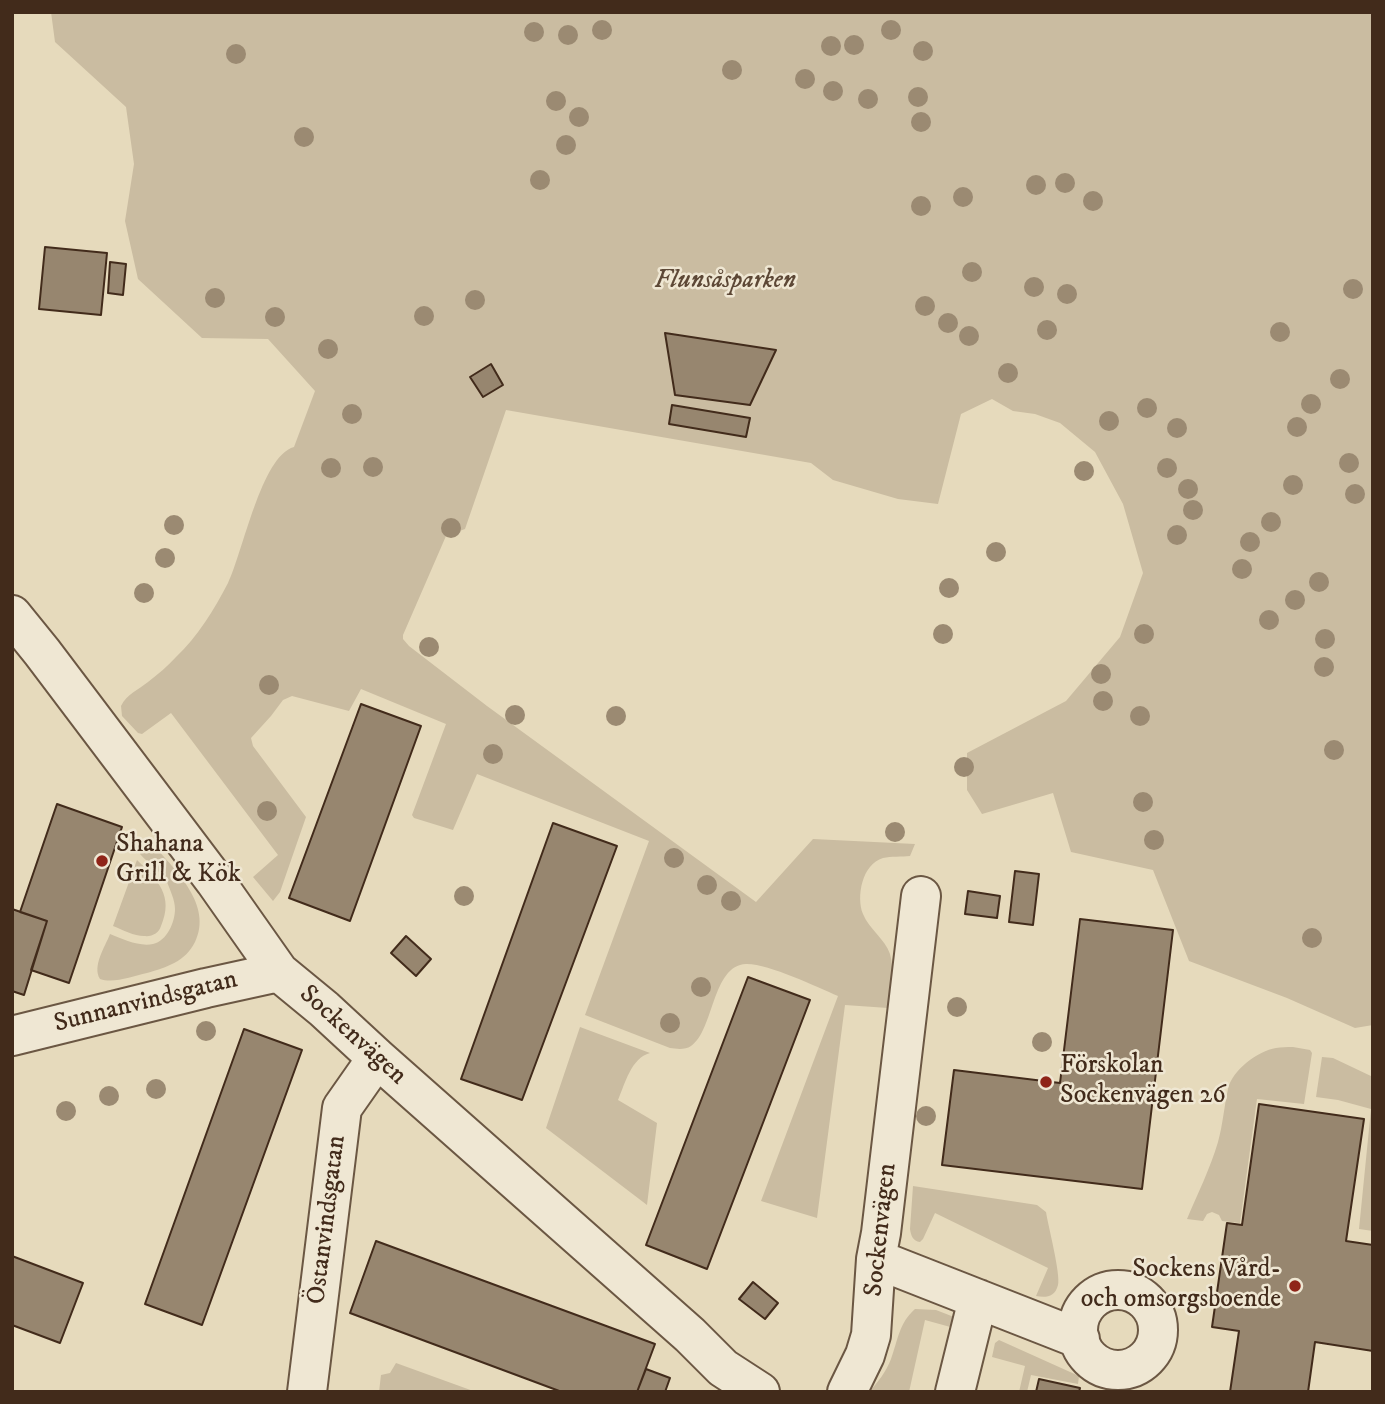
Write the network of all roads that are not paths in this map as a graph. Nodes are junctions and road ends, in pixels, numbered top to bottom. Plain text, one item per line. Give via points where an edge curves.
1 (12, 615) edge
2 (921, 896) dead end
3 (279, 972) junction
4 (12, 1036) edge
5 (377, 1058) junction
6 (876, 1259) junction
7 (978, 1299) junction
8 (1092, 1366) edge
9 (307, 1392) edge
10 (760, 1392) edge
11 (846, 1392) edge
12 (955, 1392) edge

1 - 3 street, Sockenvägen
2 - 6 street, Sockenvägen
3 - 4 street, Sunnanvindsgatan
3 - 5 street, Sockenvägen
5 - 9 street, Östanvindsgatan via 342,1108
5 - 10 street, Sockenvägen via 723,1368
6 - 7 street
6 - 11 street, Sockenvägen via 871,1335
7 - 8 street
7 - 12 street

